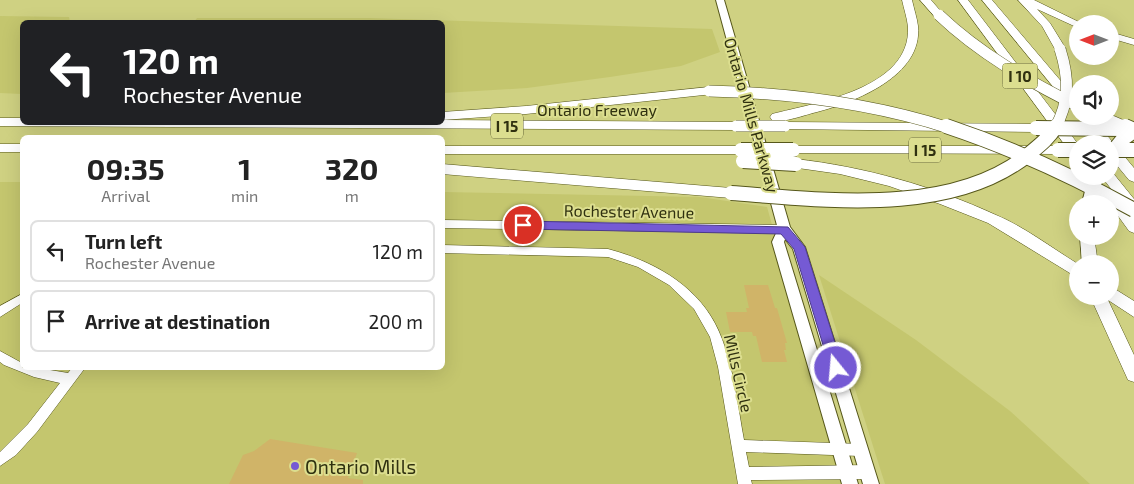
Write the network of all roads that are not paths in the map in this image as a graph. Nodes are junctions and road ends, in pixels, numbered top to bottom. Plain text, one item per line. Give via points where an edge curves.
1 (720, 0) edge
2 (907, 0) edge
3 (925, 0) edge
4 (963, 0) edge
5 (972, 0) edge
6 (987, 0) edge
7 (1023, 0) edge
8 (1027, 0) edge
9 (1069, 20) edge
10 (1119, 38) edge
11 (1134, 42) edge
12 (1069, 96) edge
13 (1069, 102) edge
14 (445, 116) edge
15 (780, 121) junction
16 (0, 122) edge
17 (20, 122) edge
18 (278, 125) edge
19 (1091, 125) edge
20 (1119, 125) edge
21 (1131, 130) edge
22 (1076, 135) edge
23 (1100, 135) edge
24 (1069, 140) edge
25 (1119, 144) edge
26 (0, 148) edge
27 (20, 148) edge
28 (1119, 149) edge
29 (445, 150) edge
30 (1134, 150) edge
31 (1069, 151) edge
32 (742, 155) junction
33 (1119, 160) edge
34 (445, 170) edge
35 (1134, 177) edge
36 (1103, 185) edge
37 (1115, 185) edge
38 (1134, 209) edge
39 (445, 224) edge
40 (1134, 227) edge
41 (784, 230) junction
42 (445, 249) edge
43 (1069, 266) edge
44 (20, 299) edge
45 (1119, 299) edge
46 (1102, 305) edge
47 (1134, 310) edge
48 (0, 312) edge
49 (0, 356) edge
50 (20, 367) edge
51 (26, 370) edge
52 (77, 370) edge
53 (1134, 373) edge
54 (70, 379) junction
55 (739, 446) junction
56 (840, 449) junction
57 (861, 450) junction
58 (0, 460) edge
59 (848, 478) edge
60 (869, 478) edge
61 (744, 479) edge

1 - 41 main road, Ontario Mills Parkway
2 - 15 highway via 913,20 912,40 902,61 884,80 833,105
3 - 13 highway, bridge via 965,39 1003,66
4 - 24 highway, I 10
5 - 22 highway
6 - 12 highway, I 10
7 - 34 highway, bridge via 1054,37 1066,66 1067,102 1052,133 1039,148 1020,162 968,186 904,198 833,200
8 - 9 highway
10 - 11 highway
14 - 38 highway, bridge via 709,91 805,95 871,106 966,132 1083,182
15 - 18 highway, Ontario Freeway / I 15, bridge via 664,126
15 - 21 highway, Ontario Freeway / I 15, bridge
16 - 17 highway, Ontario Freeway / I 15
19 - 23 highway
20 - 21 highway, bridge
21 - 25 highway, bridge
26 - 27 highway
28 - 30 highway, bridge
29 - 32 highway, I 15 via 615,150
31 - 32 highway, I 15, bridge via 793,150
32 - 43 highway, bridge via 840,170 892,182 945,200 993,219
33 - 35 highway
36 - 40 highway
37 - 38 highway
39 - 41 street, Rochester Avenue
41 - 56 main road, Ontario Mills Parkway via 778,242
41 - 57 main road, Ontario Mills Parkway via 799,247
42 - 55 street, Mills Circle via 608,253 646,266 670,280 693,300 716,337
44 - 48 street
45 - 47 highway
46 - 53 highway
49 - 50 street
51 - 54 street
52 - 54 street
54 - 58 street via 42,417
55 - 56 street
55 - 61 street, Mills Circle
56 - 57 street
56 - 59 main road, Ontario Mills Parkway
57 - 60 main road, Ontario Mills Parkway
59 - 60 street
59 - 61 street

